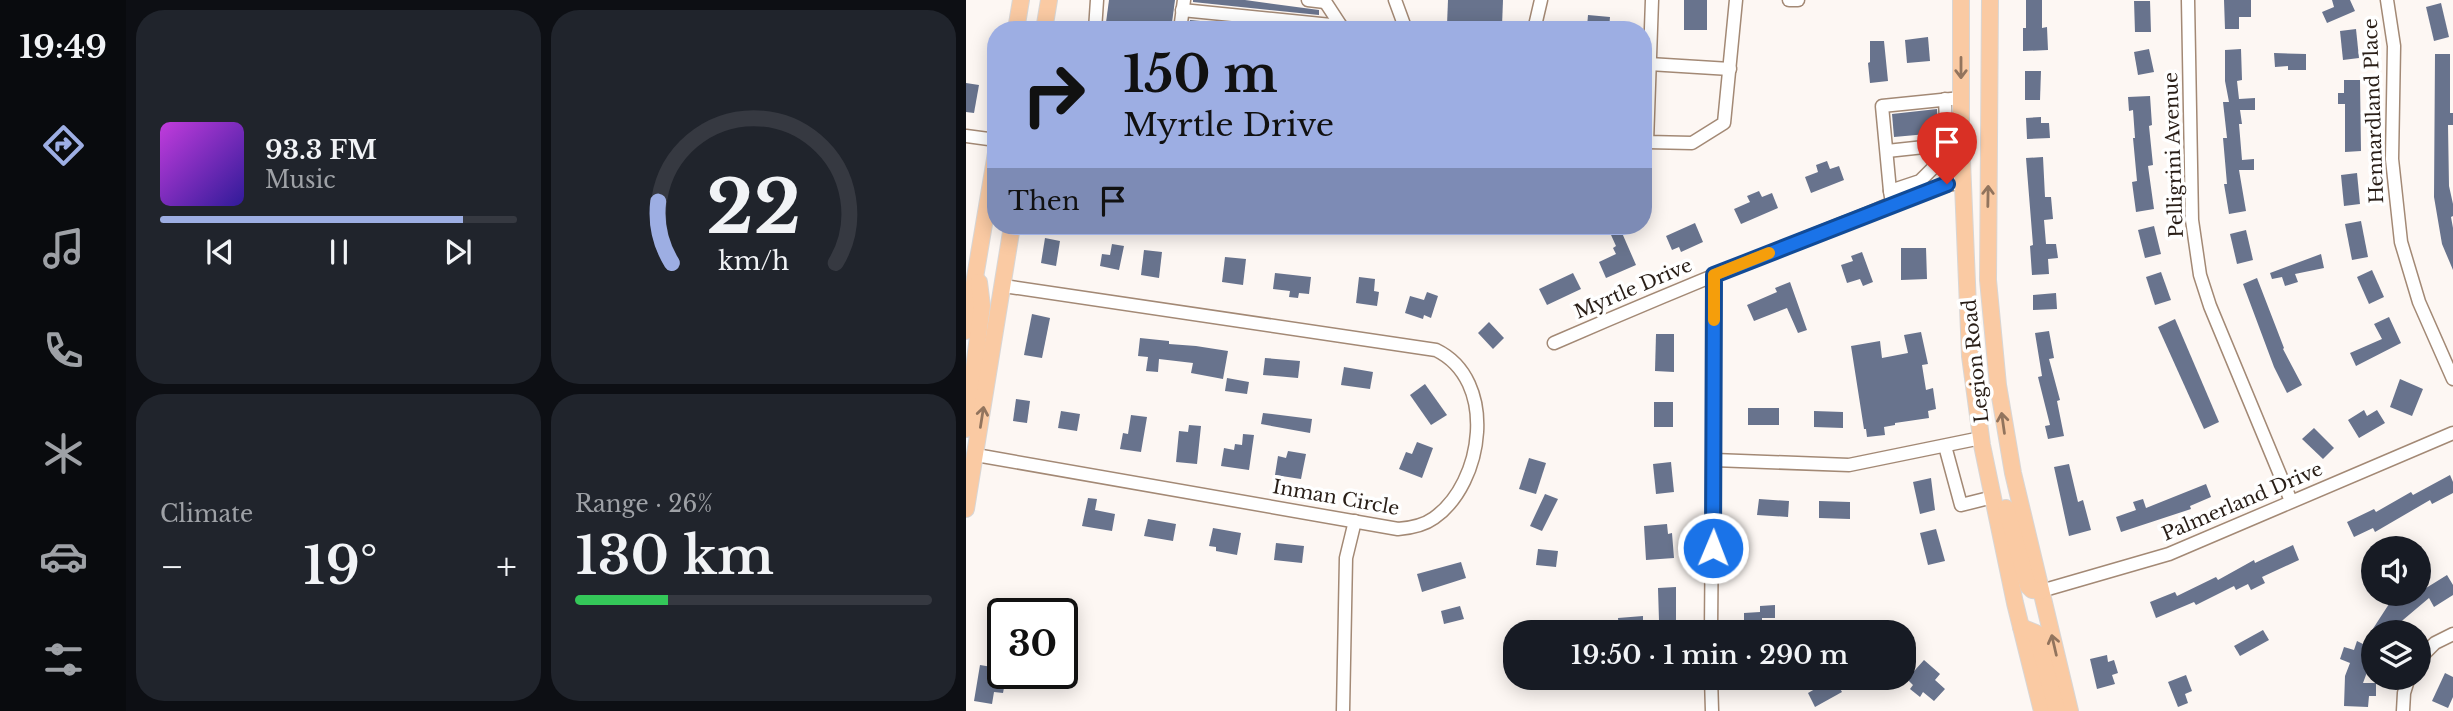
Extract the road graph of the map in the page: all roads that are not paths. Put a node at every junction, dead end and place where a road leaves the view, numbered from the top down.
1 (1021, 0) edge
2 (1049, 0) edge
3 (1097, 0) edge
4 (1308, 0) edge
5 (1395, 0) edge
6 (1541, 0) edge
7 (1652, 0) edge
8 (1736, 0) edge
9 (1789, 0) edge
10 (1798, 0) edge
11 (1961, 0) edge
12 (1990, 0) edge
13 (2188, 0) edge
14 (2387, 0) edge
15 (1324, 1) edge
16 (1183, 5) edge
17 (1018, 21) edge
18 (1046, 21) edge
19 (1095, 21) edge
20 (1294, 21) edge
21 (1337, 21) edge
22 (1403, 21) edge
23 (1536, 21) edge
24 (1651, 21) edge
25 (1652, 64) edge
26 (1730, 69) junction
27 (1953, 98) junction
28 (966, 136) edge
29 (987, 139) edge
30 (1652, 142) edge
31 (1954, 144) junction
32 (1886, 151) junction
33 (1963, 183) junction
34 (1922, 187) junction
35 (1890, 191) junction
36 (1892, 204) junction
37 (987, 205) edge
38 (1011, 235) edge
39 (976, 269) junction
40 (1714, 275) junction
41 (1003, 286) junction
42 (966, 331) edge
43 (1554, 343) dead end
44 (2453, 379) edge
45 (966, 429) edge
46 (2453, 433) edge
47 (1982, 438) junction
48 (1945, 446) junction
49 (971, 453) edge
50 (1713, 460) junction
51 (1990, 479) junction
52 (1993, 497) junction
53 (2291, 502) junction
54 (966, 509) edge
55 (1355, 521) junction
56 (2041, 591) junction
57 (1711, 620) edge
58 (2021, 627) junction
59 (2453, 634) edge
60 (2431, 647) edge
61 (1711, 690) edge
62 (2405, 690) edge
63 (1343, 711) edge
64 (1712, 711) edge
65 (2042, 711) edge
66 (2057, 711) edge
67 (2070, 711) edge
68 (2403, 711) edge

1 - 17 main road
2 - 18 main road
3 - 19 street
4 - 15 street
5 - 22 street
6 - 23 street
7 - 24 street
8 - 26 street
9 - 10 street
11 -> 27 main road, Legion Road
56 -> 12 main road, Legion Road
13 - 53 street, Pelligrini Avenue
14 - 44 street, Hennardland Place
15 - 21 street
16 - 20 street
25 - 26 street
26 - 30 street
27 - 31 main road, Legion Road
27 - 32 street
28 - 29 street
31 - 32 street
31 - 33 main road, Legion Road
31 - 34 street
32 - 35 street
33 - 34 street, Myrtle Drive
33 - 47 main road, Legion Road
34 - 35 street
34 - 36 street, Myrtle Drive
35 - 36 street
36 - 40 street, Myrtle Drive
37 - 39 main road
38 - 41 main road
39 - 42 main road
39 - 45 main road
40 - 43 street, Myrtle Drive
40 - 50 street
49 -> 41 main road
41 - 55 street, Inman Circle
46 - 53 street, Palmerland Drive
47 - 48 street
47 - 51 main road, Legion Road
48 - 50 street
48 - 52 street
49 - 54 main road
49 - 55 street, Inman Circle
50 - 57 street
51 - 52 main road, Legion Road
51 - 56 main road
52 - 58 main road, Legion Road
53 - 56 street, Palmerland Drive
55 - 63 street
67 -> 56 main road, Legion Road
58 - 65 main road, Legion Road
58 - 66 main road
59 - 60 street
61 - 64 street
62 - 68 street

